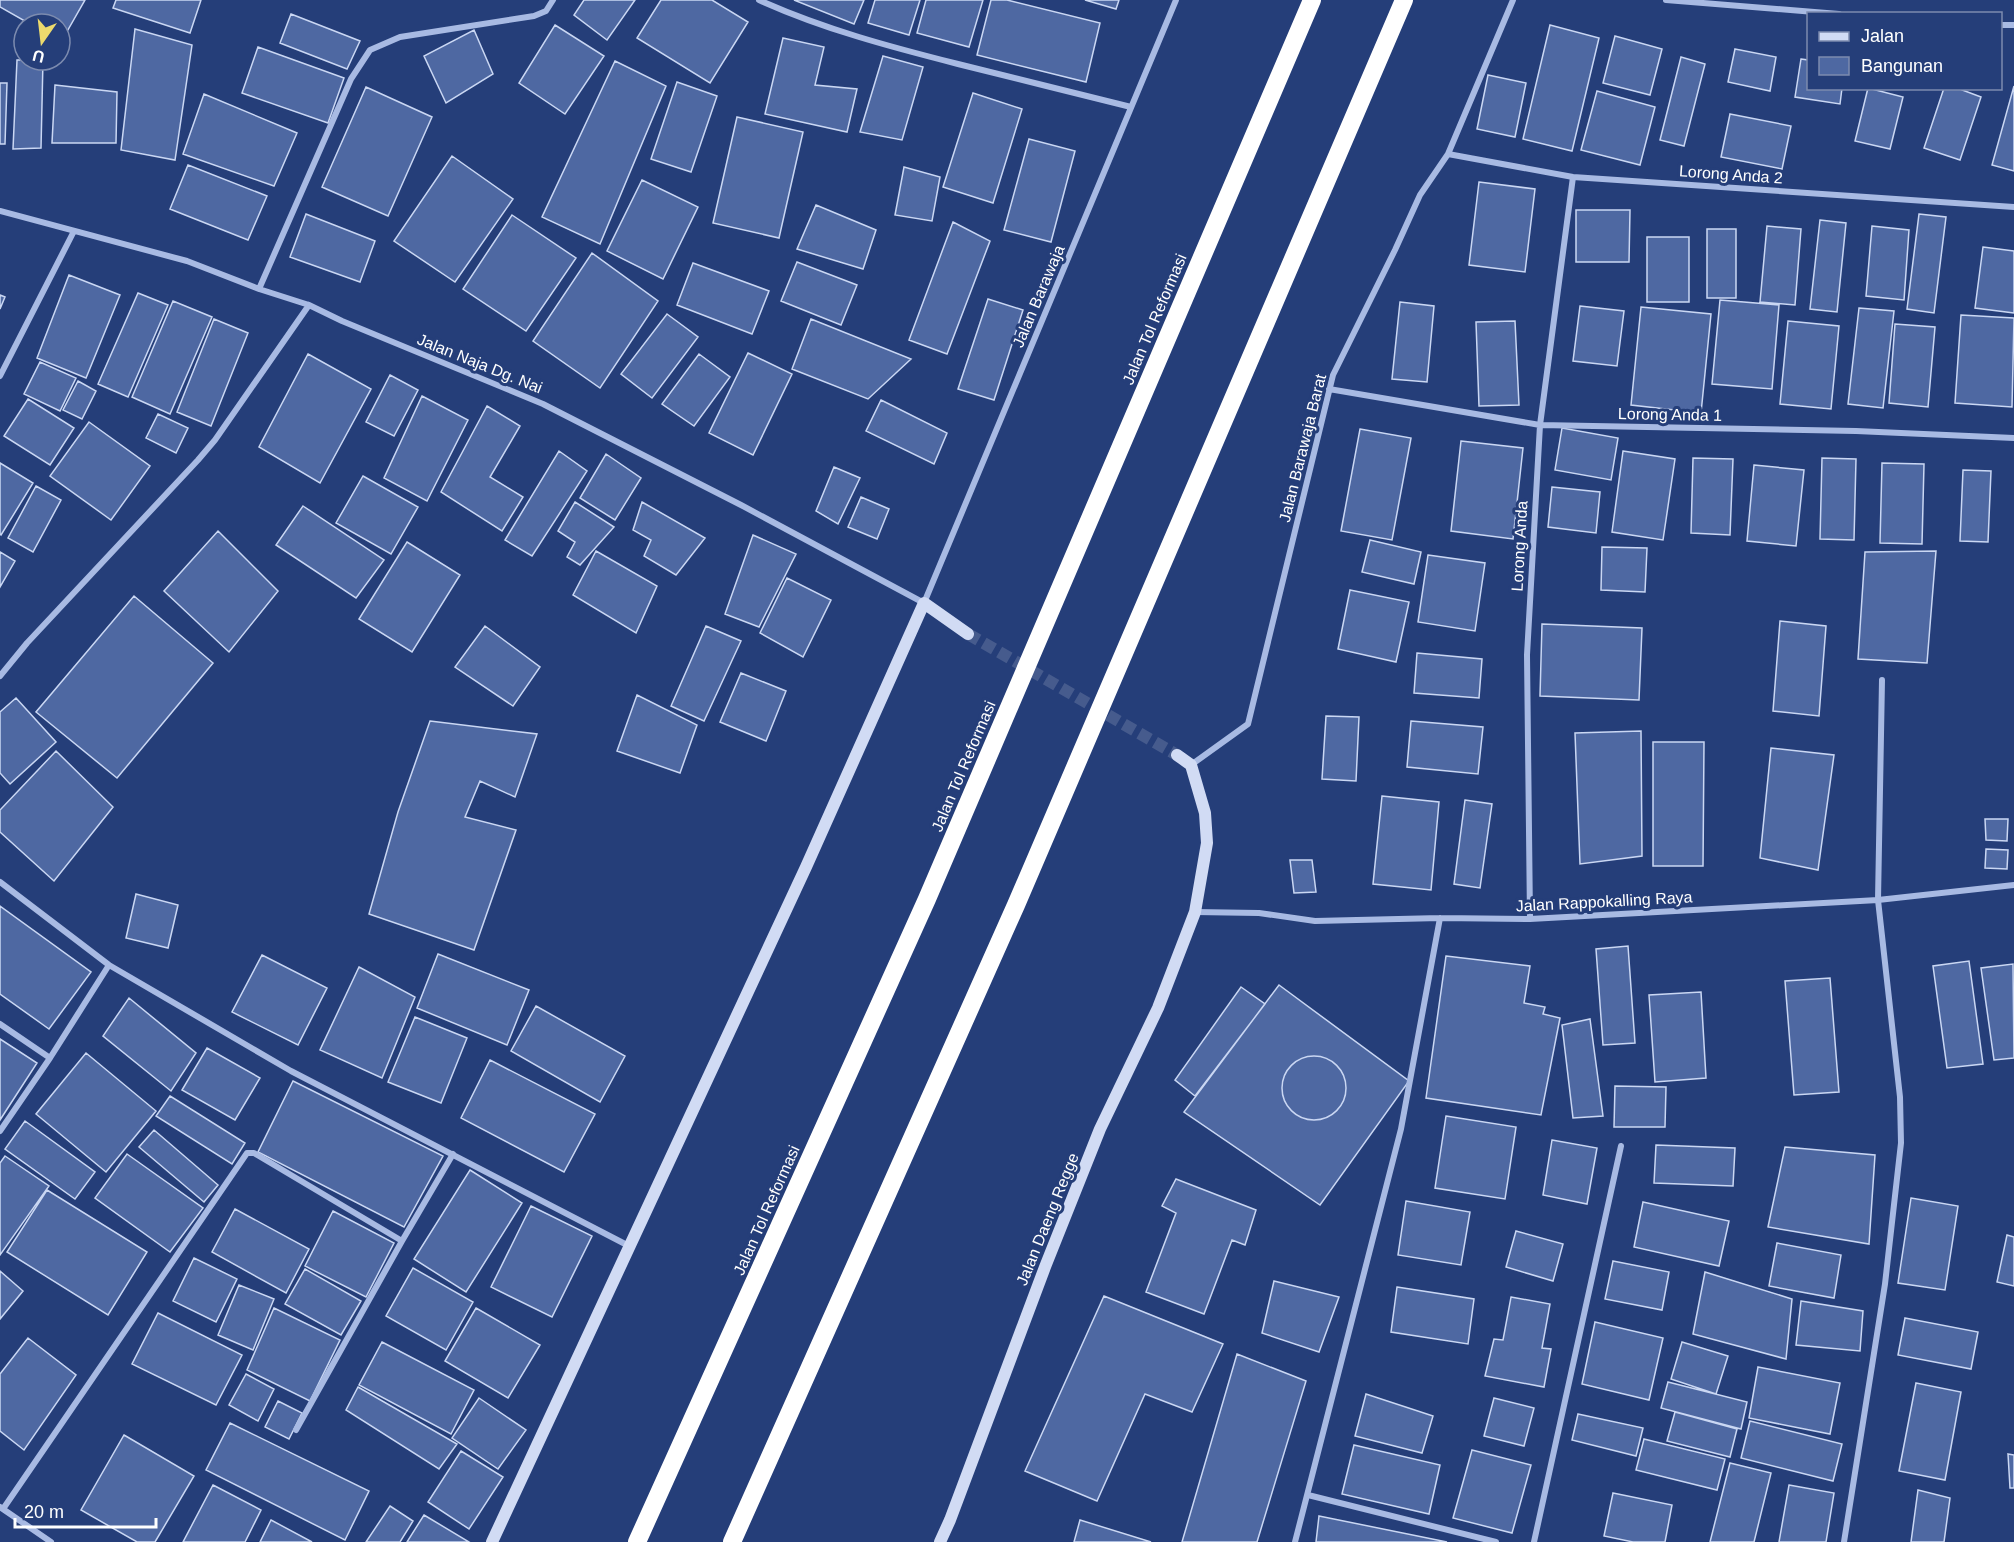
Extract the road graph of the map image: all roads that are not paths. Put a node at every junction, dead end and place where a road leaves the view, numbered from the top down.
1 (553, 0) edge
2 (759, 0) edge
3 (1176, 0) edge
4 (1312, 0) edge
5 (1404, 0) edge
6 (1513, 0) edge
7 (1666, 0) edge
8 (1814, 12) edge
9 (1131, 108) junction
10 (1448, 154) junction
11 (1573, 177) junction
12 (2014, 207) edge
13 (0, 211) edge
14 (74, 231) junction
15 (259, 289) junction
16 (309, 305) junction
17 (0, 376) edge
18 (1329, 389) junction
19 (1540, 425) junction
20 (2014, 438) edge
21 (924, 603) junction
22 (968, 634) tunnel mouth
23 (0, 676) edge
24 (1882, 680) dead end
25 (1178, 755) tunnel mouth
26 (1191, 765) junction
27 (0, 882) edge
28 (2014, 885) edge
29 (1878, 900) junction
30 (1195, 912) junction
31 (1440, 918) junction
32 (1530, 919) junction
33 (109, 964) junction
34 (0, 1024) edge
35 (50, 1058) junction
36 (0, 1131) edge
37 (1621, 1146) dead end
38 (453, 1154) junction
39 (402, 1241) junction
40 (629, 1246) junction
41 (296, 1430) dead end
42 (1308, 1495) junction
43 (2, 1508) edge
44 (51, 1542) edge
45 (492, 1542) edge
46 (637, 1542) edge
47 (732, 1542) edge
48 (940, 1542) edge
49 (1295, 1542) edge
50 (1496, 1542) edge
51 (1534, 1542) edge
52 (1844, 1542) edge

1 - 15 street
2 - 9 street
3 - 9 street, Jalan Barawaja
4 - 46 highway, Jalan Tol Reformasi
5 - 47 highway
6 - 10 street, Jalan Barawaja Barat
7 - 8 street
9 - 21 street, Jalan Barawaja
10 - 11 street, Lorong Anda 2
10 - 18 street, Jalan Barawaja Barat
11 - 12 street, Lorong Anda 2
11 - 19 street, Lorong Anda
13 - 14 street, Jalan Naja Dg. Nai
14 - 15 street, Jalan Naja Dg. Nai
14 - 17 street
15 - 16 street, Jalan Naja Dg. Nai
16 - 21 street, Jalan Naja Dg. Nai
16 - 23 street
18 - 19 street, Lorong Anda 1
18 - 26 street, Jalan Barawaja Barat
19 - 20 street, Lorong Anda 1
19 - 32 street, Lorong Anda
21 - 22 street
21 - 40 street
24 - 29 street
25 - 26 street
26 - 30 street, Jalan Daeng Regge
27 - 33 street
28 - 29 street, Jalan Rappokalling Raya
29 - 32 street, Jalan Rappokalling Raya
29 - 52 street
30 - 31 street, Jalan Rappokalling Raya
30 - 48 street, Jalan Daeng Regge
31 - 32 street, Jalan Rappokalling Raya
31 - 42 street
33 - 35 street
33 - 38 street
34 - 35 street
35 - 36 street
37 - 51 street
38 - 39 street
38 - 40 street
39 - 41 street
39 - 43 street
40 - 45 street
42 - 49 street
42 - 50 street
43 - 44 street

